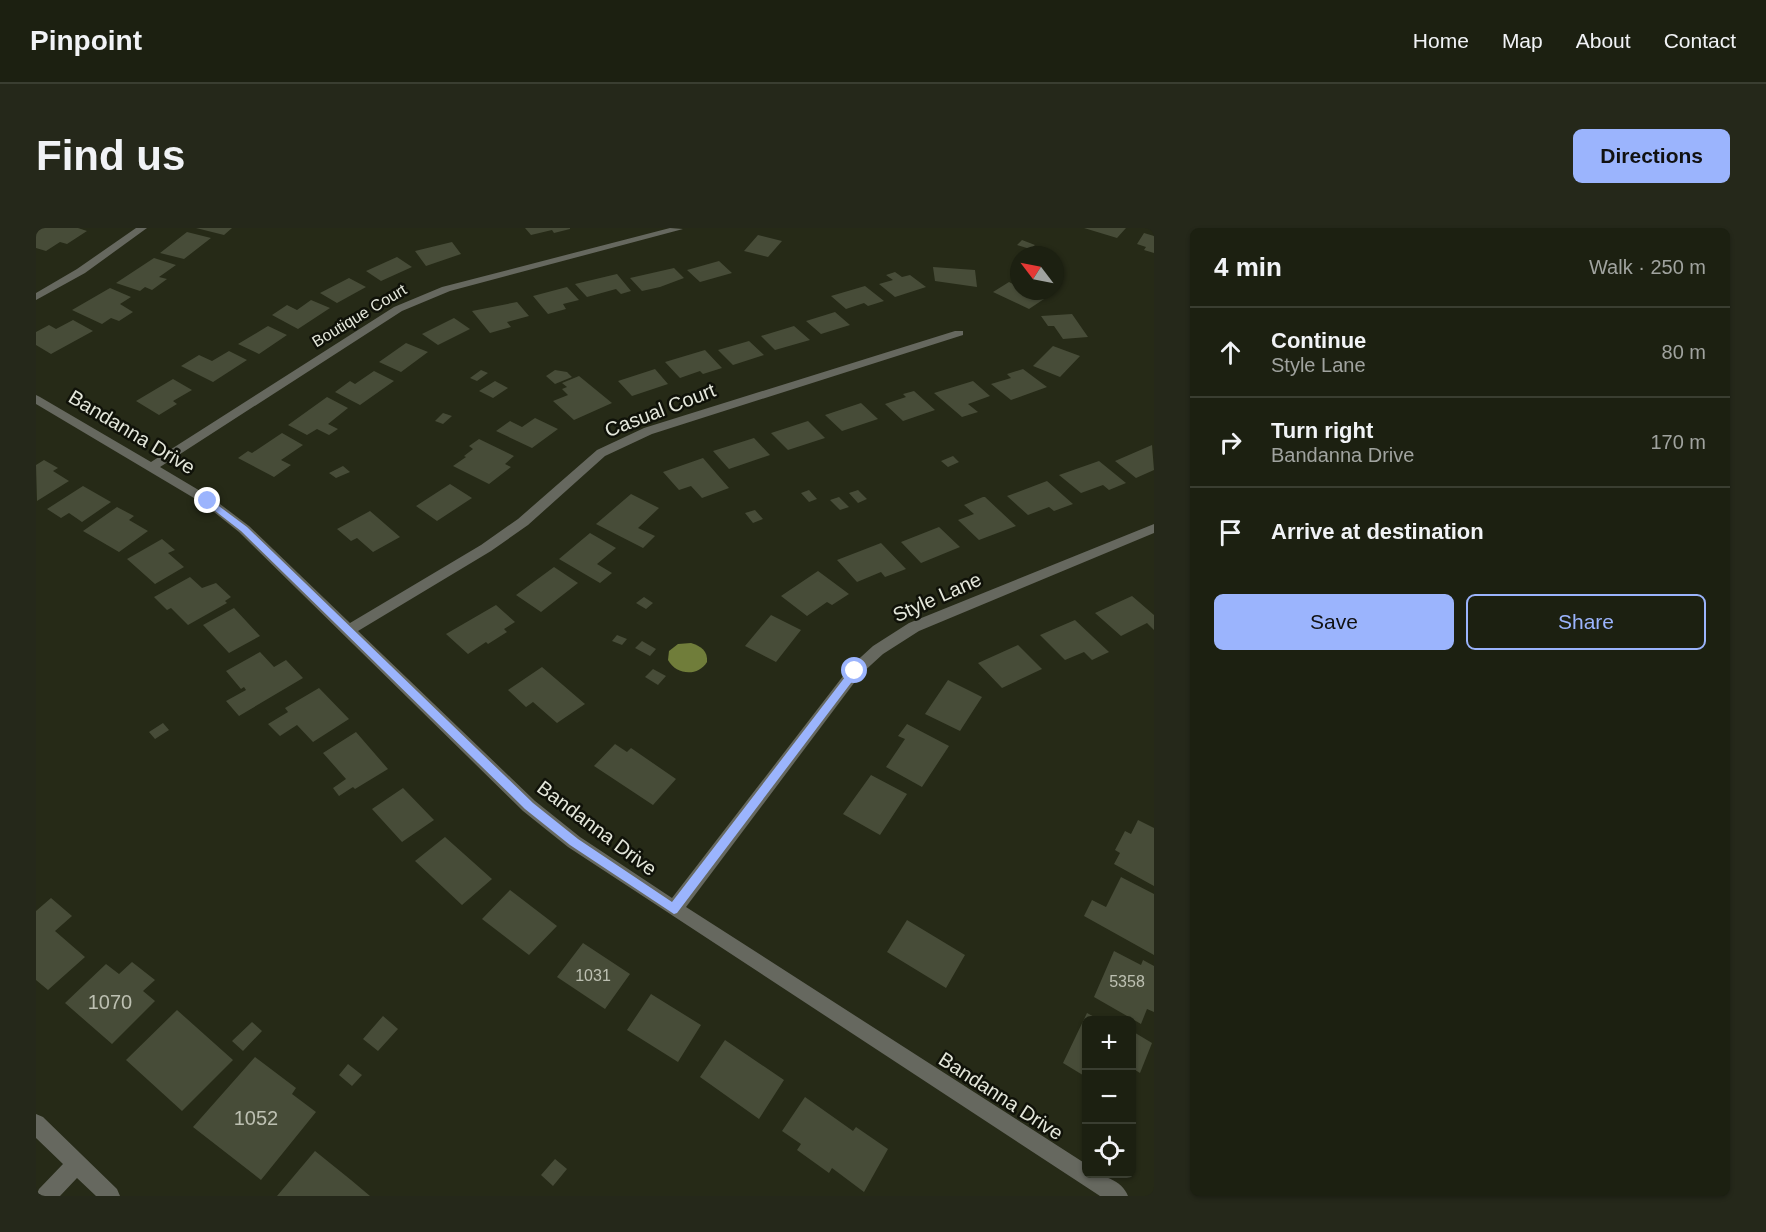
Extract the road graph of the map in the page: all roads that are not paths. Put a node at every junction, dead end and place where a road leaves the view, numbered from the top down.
1 (142, 228) edge
2 (678, 229) edge
3 (36, 297) edge
4 (959, 333) dead end
5 (36, 399) edge
6 (152, 467) junction
7 (1154, 528) edge
8 (349, 630) junction
9 (674, 909) junction
10 (36, 1124) edge
11 (77, 1164) junction
12 (46, 1196) edge
13 (110, 1196) edge
14 (1118, 1196) edge

1 - 3 street
2 - 6 street, Boutique Court
4 - 8 street, Casual Court
5 - 6 street, Bandanna Drive
6 - 8 street, Bandanna Drive
7 - 9 street, Style Lane
8 - 9 street, Bandanna Drive
9 - 14 street, Bandanna Drive
10 - 11 street
11 - 12 street
11 - 13 street

